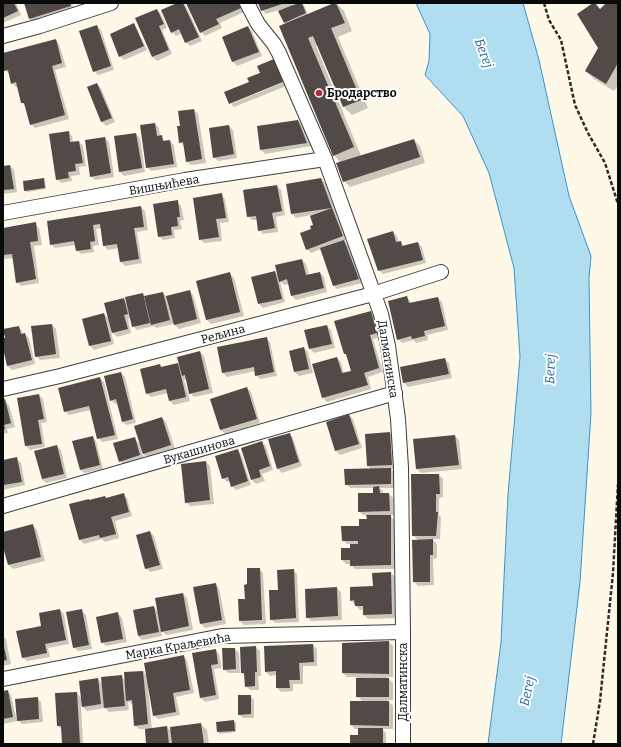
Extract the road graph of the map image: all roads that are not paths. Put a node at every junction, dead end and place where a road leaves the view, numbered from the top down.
1 (111, 3) edge
2 (247, 3) edge
3 (3, 36) edge
4 (325, 159) junction
5 (3, 213) edge
6 (441, 272) dead end
7 (373, 294) junction
8 (3, 390) edge
9 (394, 393) junction
10 (3, 506) edge
11 (403, 632) junction
12 (3, 679) edge
13 (403, 744) edge

1 - 3 street
2 - 4 street, Далматинска
4 - 5 street, Вишњићева
4 - 7 street, Далматинска
6 - 7 street, Рељина
7 - 8 street, Рељина
7 - 9 street, Далматинска
9 - 10 street, Вукашинова
9 - 11 street, Далматинска
11 - 12 street, Марка Краљевића
11 - 13 street, Далматинска

